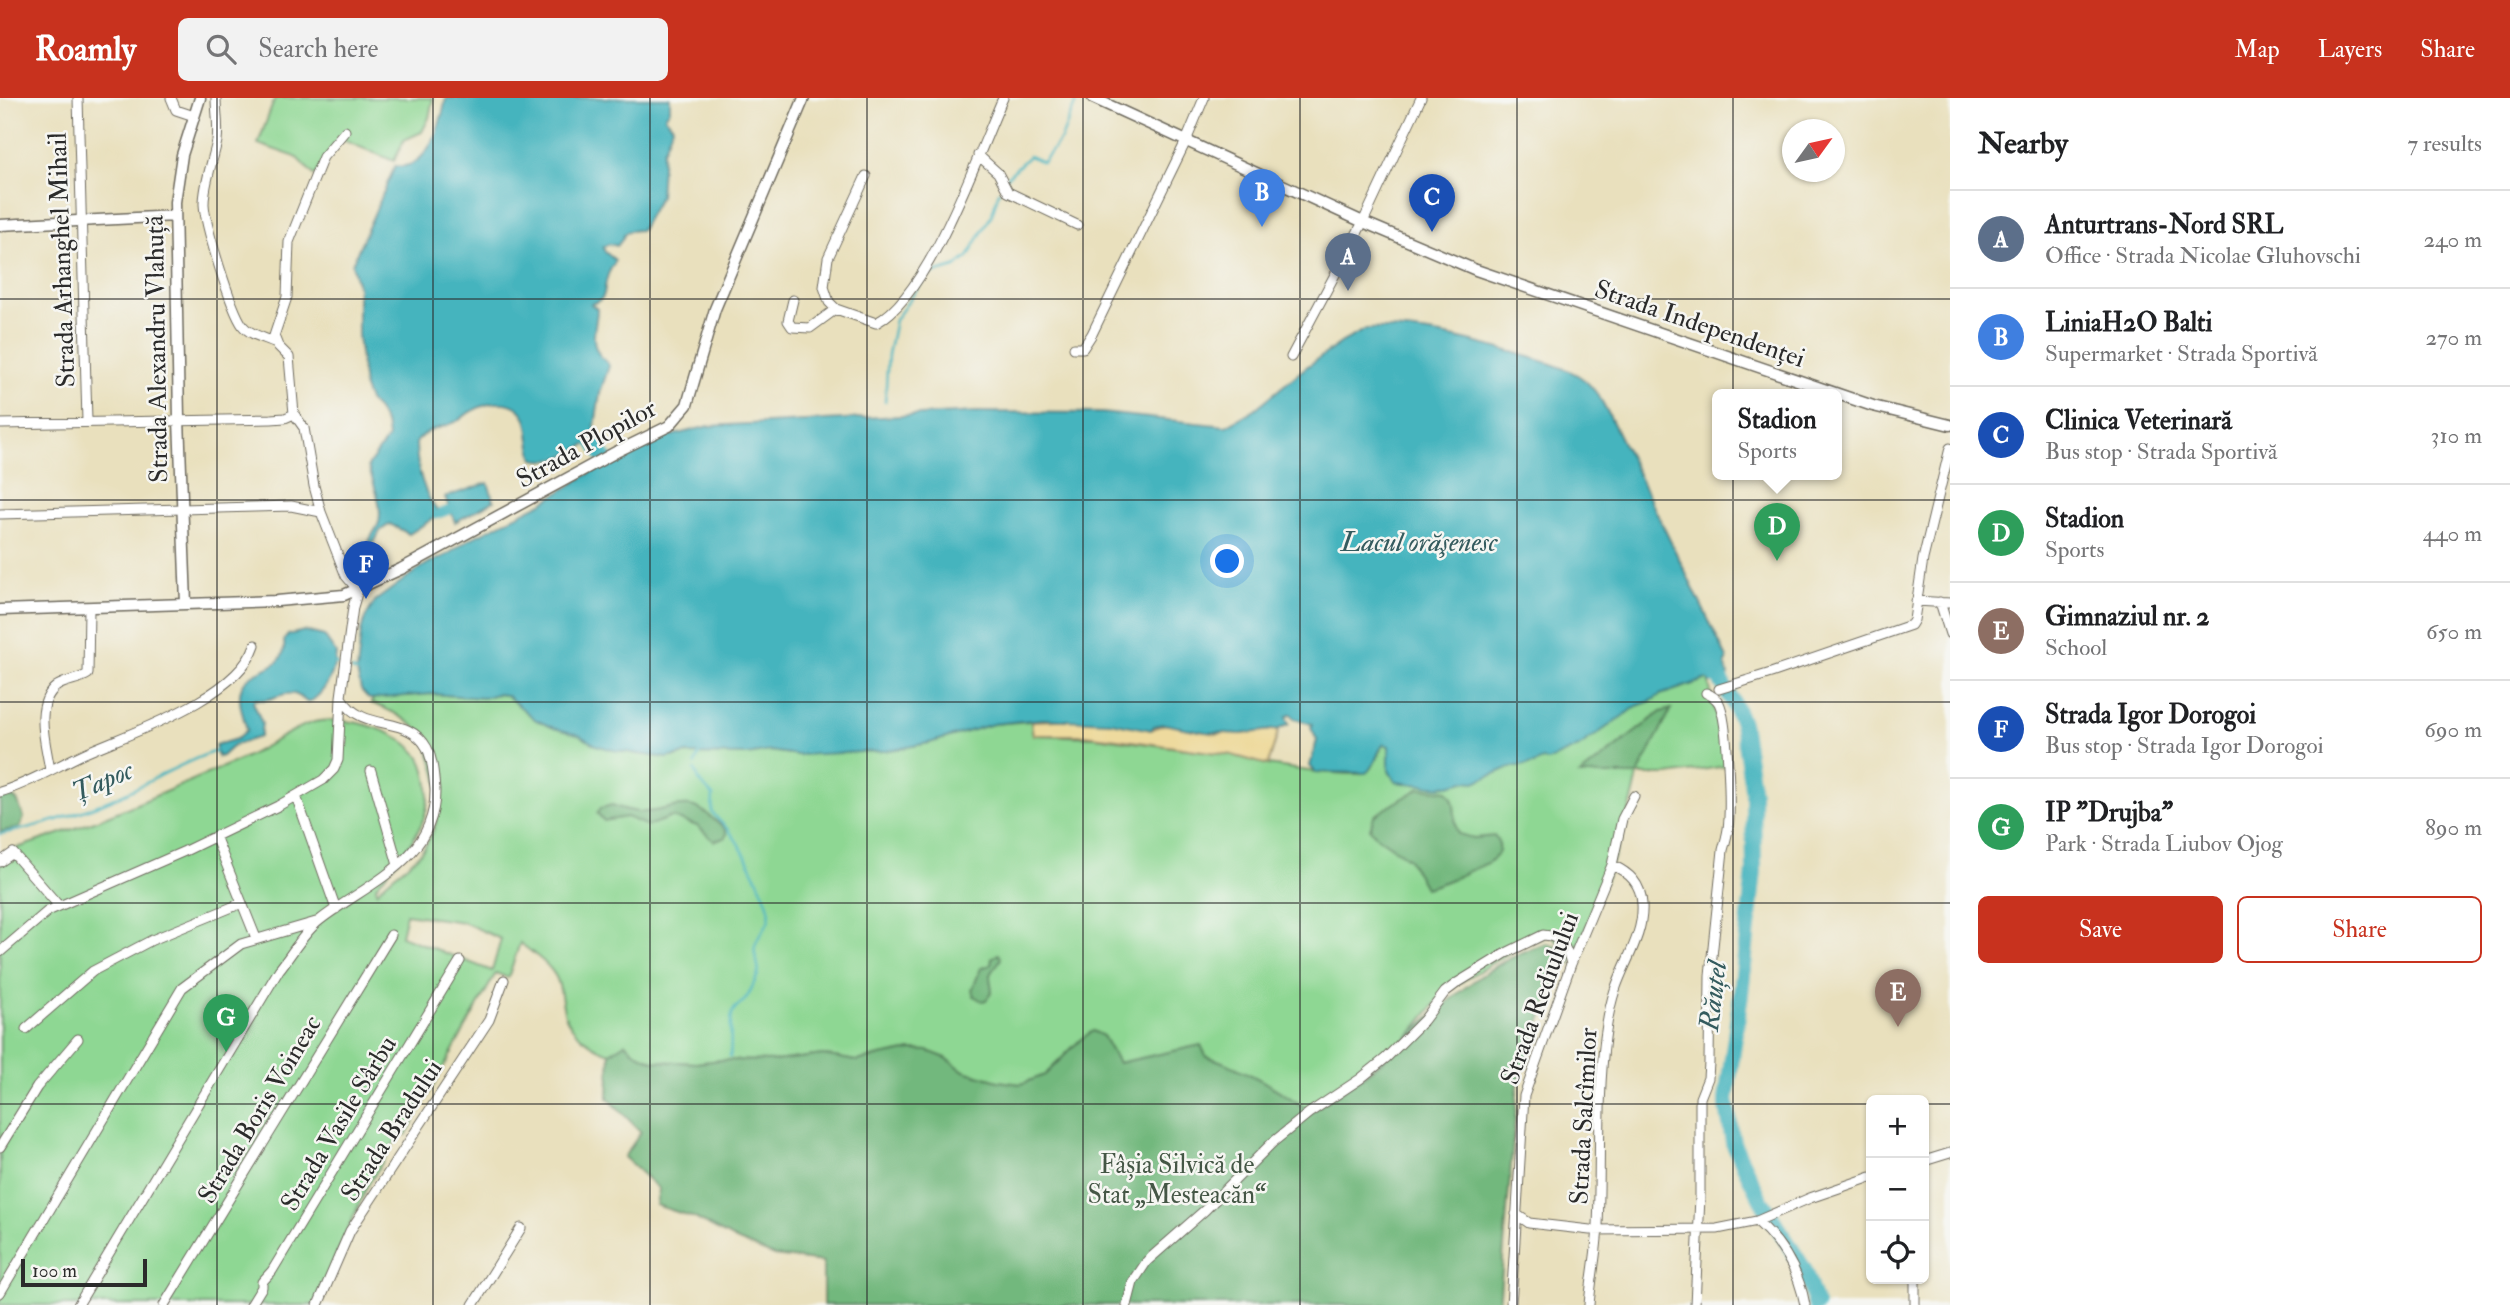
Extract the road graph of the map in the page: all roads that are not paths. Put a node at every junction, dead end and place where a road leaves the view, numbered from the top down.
1 (78, 98) edge
2 (170, 98) edge
3 (200, 98) edge
4 (216, 98) edge
5 (804, 98) edge
6 (1003, 98) edge
7 (1093, 98) edge
8 (1203, 98) edge
9 (1421, 98) edge
10 (194, 116) junction
11 (345, 131) dead end
12 (1186, 141) junction
13 (978, 155) junction
14 (866, 176) dead end
15 (175, 216) junction
16 (80, 222) junction
17 (1363, 222) junction
18 (0, 225) edge
19 (1077, 225) dead end
20 (793, 300) dead end
21 (836, 309) junction
22 (276, 343) junction
23 (1074, 348) dead end
24 (1291, 357) dead end
25 (1823, 389) edge
26 (1842, 395) edge
27 (294, 414) junction
28 (179, 419) junction
29 (87, 421) junction
30 (0, 424) edge
31 (1950, 425) edge
32 (1950, 448) edge
33 (182, 508) junction
34 (321, 512) junction
35 (0, 514) edge
36 (358, 590) junction
37 (1916, 601) junction
38 (186, 603) junction
39 (1940, 603) junction
40 (1950, 603) edge
41 (89, 608) junction
42 (0, 610) edge
43 (1950, 634) edge
44 (255, 645) dead end
45 (1719, 689) dead end
46 (1706, 693) dead end
47 (341, 697) junction
48 (50, 770) junction
49 (371, 771) dead end
50 (0, 792) edge
51 (296, 796) junction
52 (1634, 796) dead end
53 (215, 836) junction
54 (0, 862) edge
55 (398, 865) junction
56 (1612, 865) junction
57 (242, 903) junction
58 (59, 906) junction
59 (336, 909) junction
60 (318, 922) junction
61 (391, 935) dead end
62 (256, 938) junction
63 (0, 951) edge
64 (460, 961) dead end
65 (1571, 964) junction
66 (504, 980) dead end
67 (26, 1029) dead end
68 (78, 1039) dead end
69 (0, 1147) edge
70 (1950, 1153) edge
71 (1929, 1159) edge
72 (1866, 1179) edge
73 (1516, 1214) junction
74 (1759, 1221) junction
75 (522, 1228) dead end
76 (1598, 1229) junction
77 (1699, 1229) junction
78 (1914, 1284) edge
79 (0, 1293) edge
80 (78, 1305) edge
81 (164, 1305) edge
82 (251, 1305) edge
83 (318, 1305) edge
84 (473, 1305) edge
85 (1127, 1305) edge
86 (1511, 1305) edge
87 (1589, 1305) edge
88 (1695, 1305) edge
89 (1805, 1305) edge
90 (1915, 1305) edge

1 - 16 street, Strada Arhanghel Mihail
2 - 10 street
3 - 10 street, Strada Аlexandru Vlahuță
4 - 22 street
5 - 36 street, Strada Plopilor
6 - 13 street
7 - 12 street, Strada Independenței
8 - 12 street
9 - 17 street
10 - 15 street, Strada Аlexandru Vlahuță
11 - 22 street
12 - 17 street, Strada Independenței
12 - 23 street
13 - 19 street
13 - 21 street
14 - 21 street
15 - 16 street
15 - 28 street, Strada Аlexandru Vlahuță
16 - 18 street
16 - 29 street, Strada Arhanghel Mihail
17 - 24 street
17 - 25 street, Strada Independenței
20 - 21 street
22 - 27 street
26 - 31 street, Strada Independenței
27 - 28 street
27 - 34 street
28 - 29 street
28 - 33 street, Strada Аlexandru Vlahuță
29 - 30 street
32 - 37 street
33 - 34 street
33 - 35 street
33 - 38 street, Strada Аlexandru Vlahuță
34 - 36 street
36 - 38 street, Strada Plopilor
36 - 47 street
37 - 39 street
37 - 45 street
38 - 41 street, Strada Plopilor
39 - 40 street
39 - 43 street
41 - 42 street, Strada Plopilor
41 - 48 street
44 - 48 street
46 - 77 street
47 - 51 street
47 - 55 street
48 - 50 street
49 - 55 street
51 - 53 street
51 - 59 street
52 - 56 street, Strada Rediulului
53 - 57 street
53 - 58 street
54 - 58 street
55 - 59 street
56 - 65 street, Strada Rediulului
56 - 76 street, Strada Salcîmilor
57 - 62 street
57 - 67 street
58 - 63 street
59 - 60 street
60 - 62 street
60 - 80 street
61 - 81 street, Strada Boris Voineac
62 - 79 street
64 - 82 street, Strada Vasile Sârbu
65 - 73 street, Strada Rediulului
65 - 85 street
66 - 83 street, Strada Bradului
68 - 69 street
70 - 71 street
72 - 74 street
73 - 76 street
73 - 86 street, Strada Rediulului
74 - 77 street
74 - 89 street
75 - 84 street
76 - 77 street
76 - 87 street, Strada Salcîmilor
77 - 88 street
78 - 90 street

